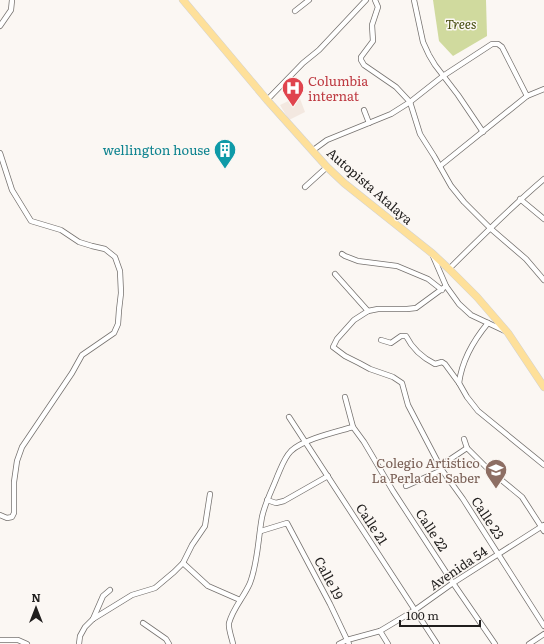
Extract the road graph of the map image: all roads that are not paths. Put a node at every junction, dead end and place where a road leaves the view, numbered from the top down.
1 (12, 0) edge
2 (183, 0) edge
3 (309, 0) edge
4 (366, 0) edge
5 (375, 0) edge
6 (414, 0) edge
7 (295, 11) dead end
8 (0, 26) edge
9 (443, 76) junction
10 (544, 89) edge
11 (527, 96) junction
12 (267, 100) junction
13 (410, 102) junction
14 (364, 110) dead end
15 (369, 123) junction
16 (483, 132) junction
17 (312, 152) junction
18 (0, 153) edge
19 (440, 166) junction
20 (327, 167) junction
21 (544, 179) edge
22 (305, 187) dead end
23 (520, 199) junction
24 (544, 219) edge
25 (490, 228) junction
26 (342, 254) dead end
27 (433, 254) junction
28 (449, 269) junction
29 (335, 274) dead end
30 (544, 280) edge
31 (444, 288) junction
32 (368, 311) junction
33 (488, 323) junction
34 (508, 333) junction
35 (381, 340) dead end
36 (459, 384) junction
37 (544, 387) edge
38 (345, 397) dead end
39 (289, 416) dead end
40 (353, 427) junction
41 (464, 439) dead end
42 (306, 442) junction
43 (468, 448) junction
44 (544, 465) edge
45 (441, 468) junction
46 (328, 476) junction
47 (406, 486) dead end
48 (210, 494) dead end
49 (267, 500) junction
50 (0, 515) edge
51 (543, 528) edge
52 (261, 531) junction
53 (498, 554) junction
54 (183, 563) junction
55 (453, 583) junction
56 (110, 590) dead end
57 (240, 600) junction
58 (415, 610) junction
59 (93, 620) junction
60 (143, 623) dead end
61 (544, 626) edge
62 (380, 631) junction
63 (544, 634) edge
64 (0, 640) edge
65 (348, 642) edge
66 (27, 644) edge
67 (78, 644) edge
68 (169, 644) edge
69 (233, 644) edge
70 (338, 644) edge
71 (388, 644) edge
72 (437, 644) edge
73 (495, 644) edge
74 (529, 644) edge

1 - 8 street
2 - 12 main road, Autopista Atalaya
3 - 7 street
4 - 12 street
5 - 13 street
6 - 9 street
9 - 11 street
9 - 13 street
9 - 16 street
10 - 11 street
11 - 16 street
12 - 17 main road, Autopista Atalaya
13 - 15 street
13 - 19 street
14 - 15 street
15 - 17 street
16 - 19 street
17 - 20 main road, Autopista Atalaya
18 - 50 street
19 - 25 street
20 - 22 street
20 - 27 main road, Autopista Atalaya
21 - 23 street
23 - 24 street
23 - 25 street
25 - 28 street
25 - 30 street
26 - 31 street
27 - 28 main road, Autopista Atalaya
27 - 31 street
28 - 34 main road, Autopista Atalaya
29 - 32 street
31 - 32 street
31 - 33 street
32 - 45 street, Calle 23
33 - 34 street
33 - 36 street
34 - 37 main road, Autopista Atalaya
35 - 36 street
36 - 44 street
38 - 40 street
39 - 42 street, Calle 21
40 - 42 street
40 - 55 street, Calle 22
41 - 43 street
42 - 46 street, Calle 21
42 - 49 street
43 - 45 street
43 - 51 street
45 - 47 street
45 - 53 street, Calle 23
46 - 49 street
46 - 58 street, Calle 21
48 - 54 street
49 - 52 street
51 - 53 street, Avenida 54
52 - 57 street
52 - 65 street, Calle 19
53 - 55 street, Avenida 54
53 - 61 street, Calle 23
54 - 57 street
54 - 59 street
55 - 58 street, Avenida 54
55 - 73 street, Calle 22
56 - 59 street
57 - 69 street
58 - 62 street, Avenida 54
58 - 72 street, Calle 21
59 - 67 street
60 - 68 street
62 - 65 street, Avenida 54
62 - 71 street
63 - 74 street
64 - 66 street
65 - 70 street, Avenida 54

